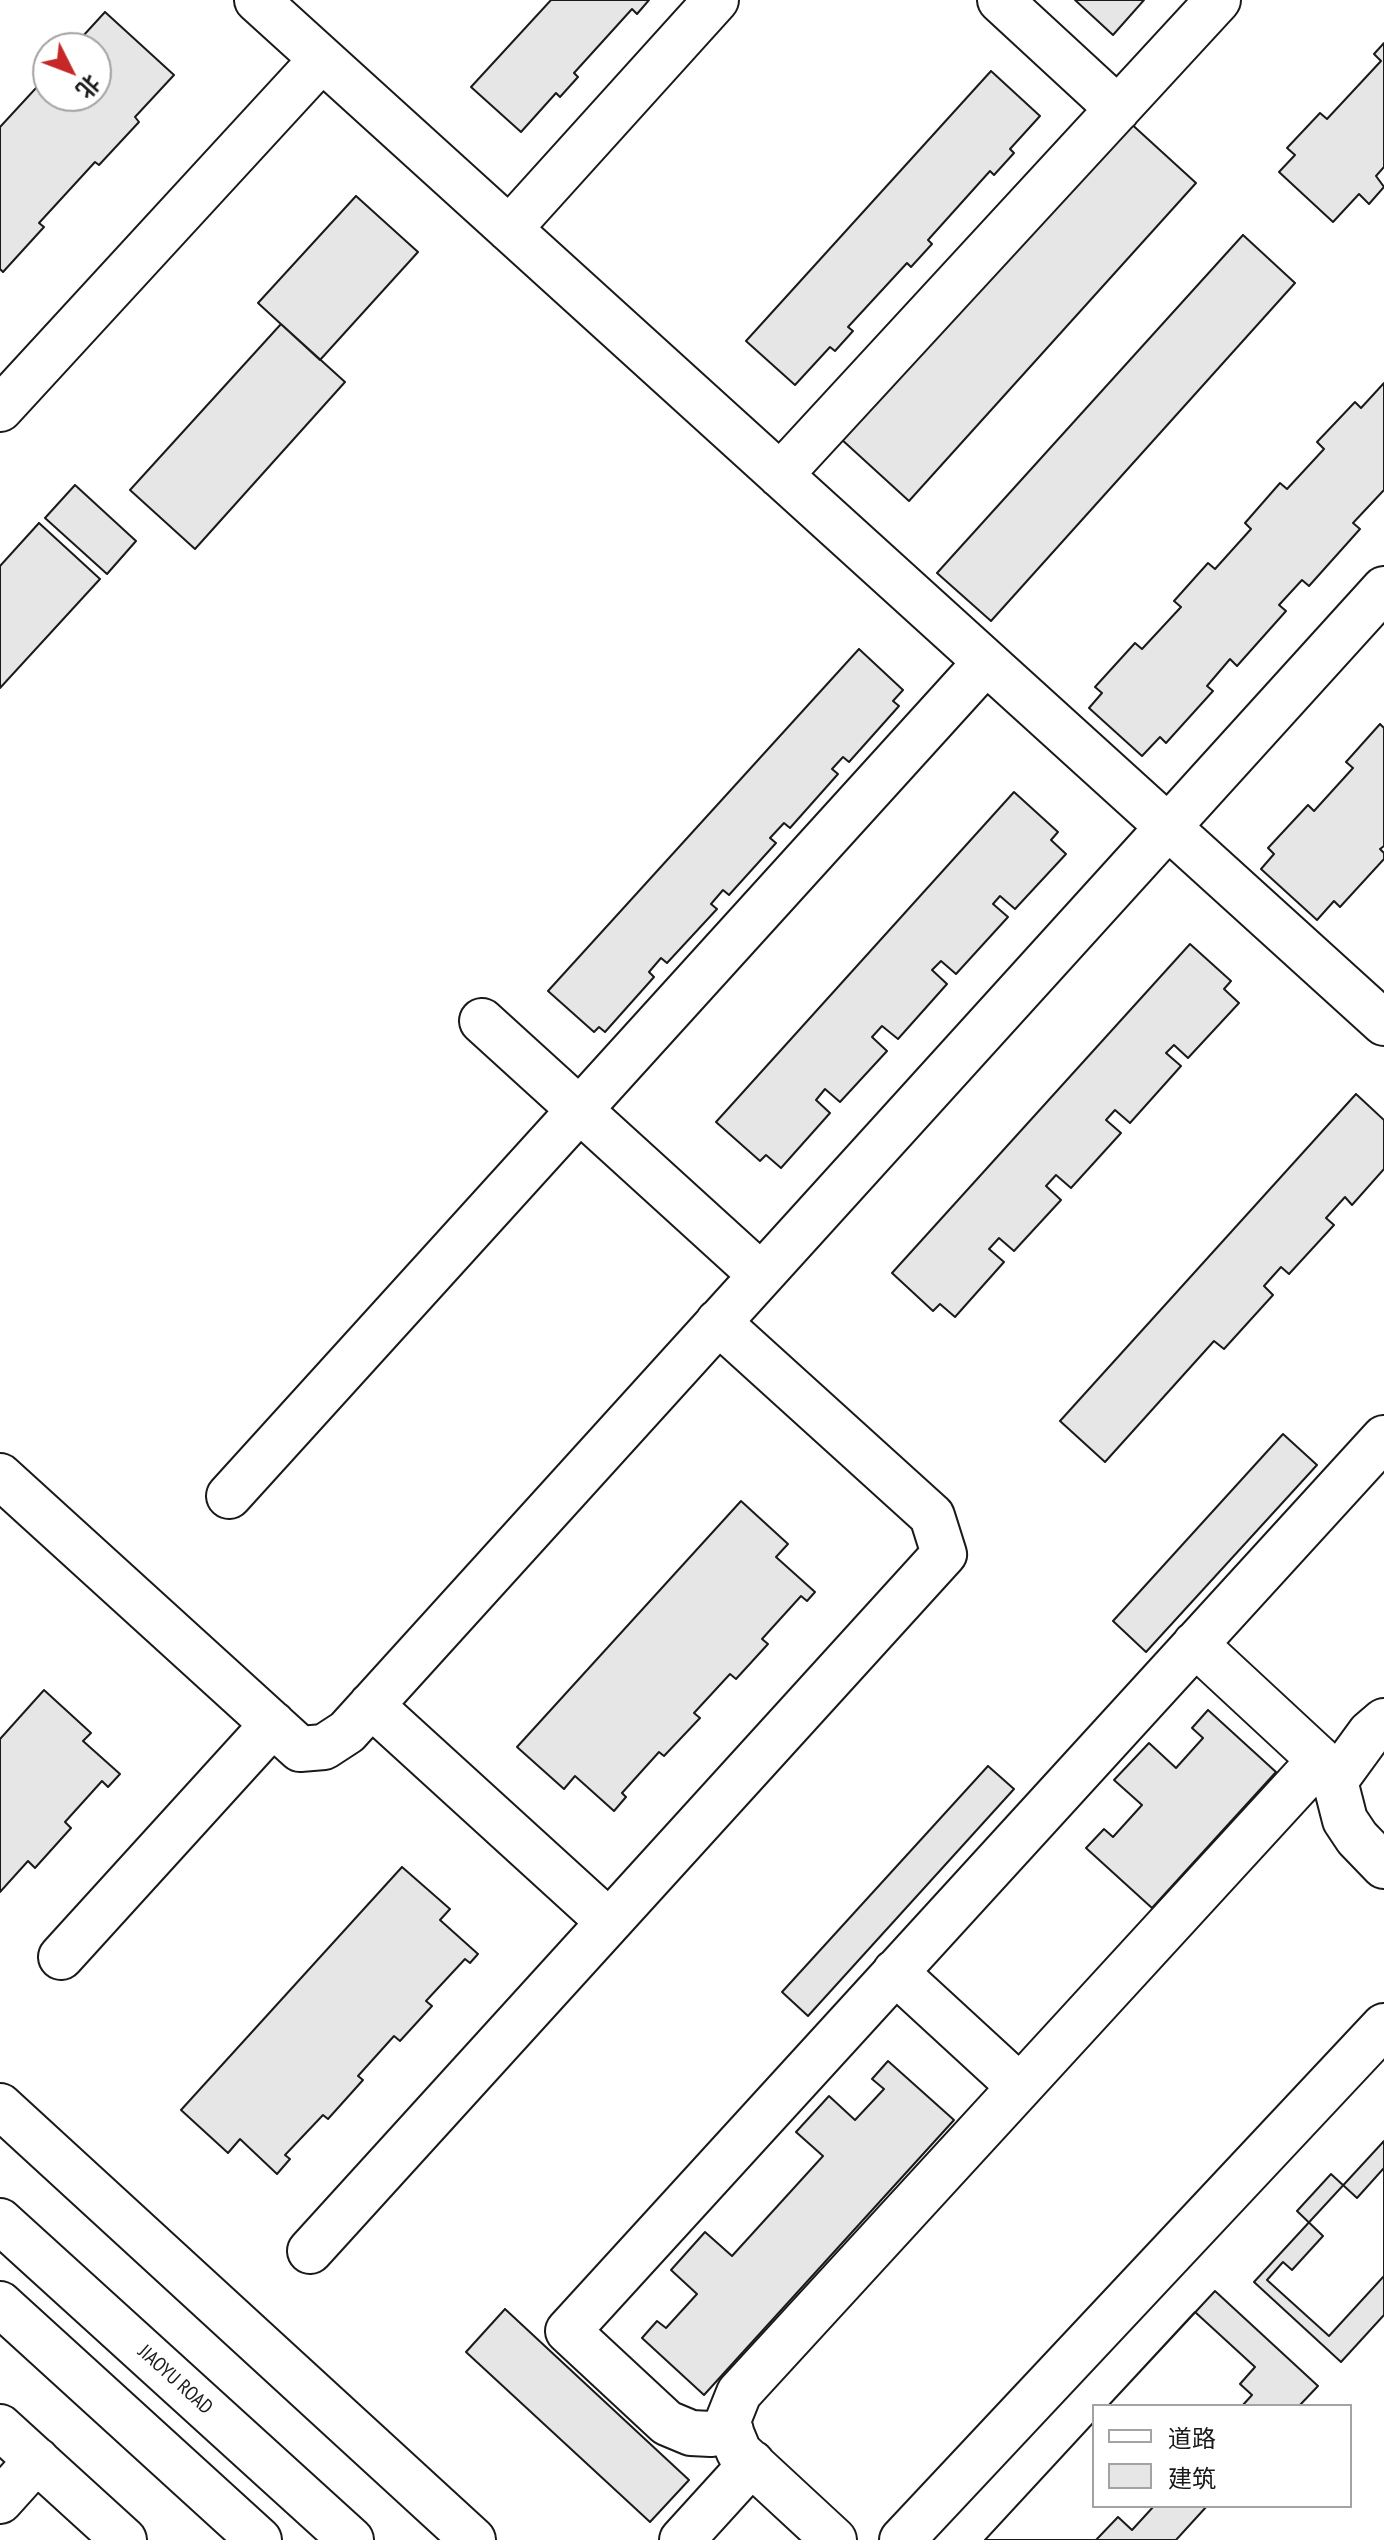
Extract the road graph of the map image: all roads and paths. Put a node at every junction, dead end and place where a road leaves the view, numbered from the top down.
1 (257, 0) edge
2 (716, 0) edge
3 (1000, 0) edge
4 (1218, 0) edge
5 (322, 59) junction
6 (1118, 109) junction
7 (509, 229) junction
8 (0, 409) edge
9 (780, 475) junction
10 (1384, 589) edge
11 (986, 662) junction
12 (1168, 827) junction
13 (482, 1021) dead end
14 (1384, 1023) edge
15 (579, 1110) junction
16 (761, 1275) junction
17 (718, 1322) junction
18 (1384, 1438) edge
19 (0, 1476) edge
20 (229, 1496) dead end
21 (1195, 1644) junction
22 (371, 1705) junction
23 (1384, 1721) edge
24 (273, 1724) junction
25 (1327, 1770) junction
26 (1384, 1866) edge
27 (609, 1922) junction
28 (61, 1957) dead end
29 (895, 1972) junction
30 (1384, 2026) edge
31 (1020, 2087) junction
32 (0, 2106) edge
33 (0, 2221) edge
34 (310, 2251) dead end
35 (0, 2304) edge
36 (0, 2427) edge
37 (741, 2447) junction
38 (37, 2460) junction
39 (0, 2501) edge
40 (819, 2535) edge
41 (124, 2540) edge
42 (259, 2540) edge
43 (351, 2540) edge
44 (473, 2540) edge
45 (682, 2540) edge
46 (902, 2540) edge

1 - 5 main road
2 - 7 main road
3 - 6 main road
4 - 6 main road
5 - 7 main road
5 - 8 main road
6 - 9 main road
7 - 9 main road
9 - 11 main road
10 - 12 main road
11 - 12 main road
11 - 15 main road
12 - 14 main road
12 - 16 main road
13 - 15 main road
15 - 16 main road
15 - 20 main road
16 - 17 main road
17 - 22 main road
17 - 27 main road
18 - 21 main road
19 - 24 main road
21 - 25 main road
21 - 29 main road
22 - 24 main road
22 - 27 main road
23 - 25 main road
24 - 28 main road
25 - 26 main road
25 - 31 main road
27 - 34 main road
29 - 31 main road
29 - 37 main road
30 - 46 main road
31 - 37 main road
32 - 44 main road
33 - 43 main road, JIAOYU ROAD
35 - 42 main road
36 - 38 main road
37 - 40 main road
37 - 45 main road
38 - 39 main road
38 - 41 main road

